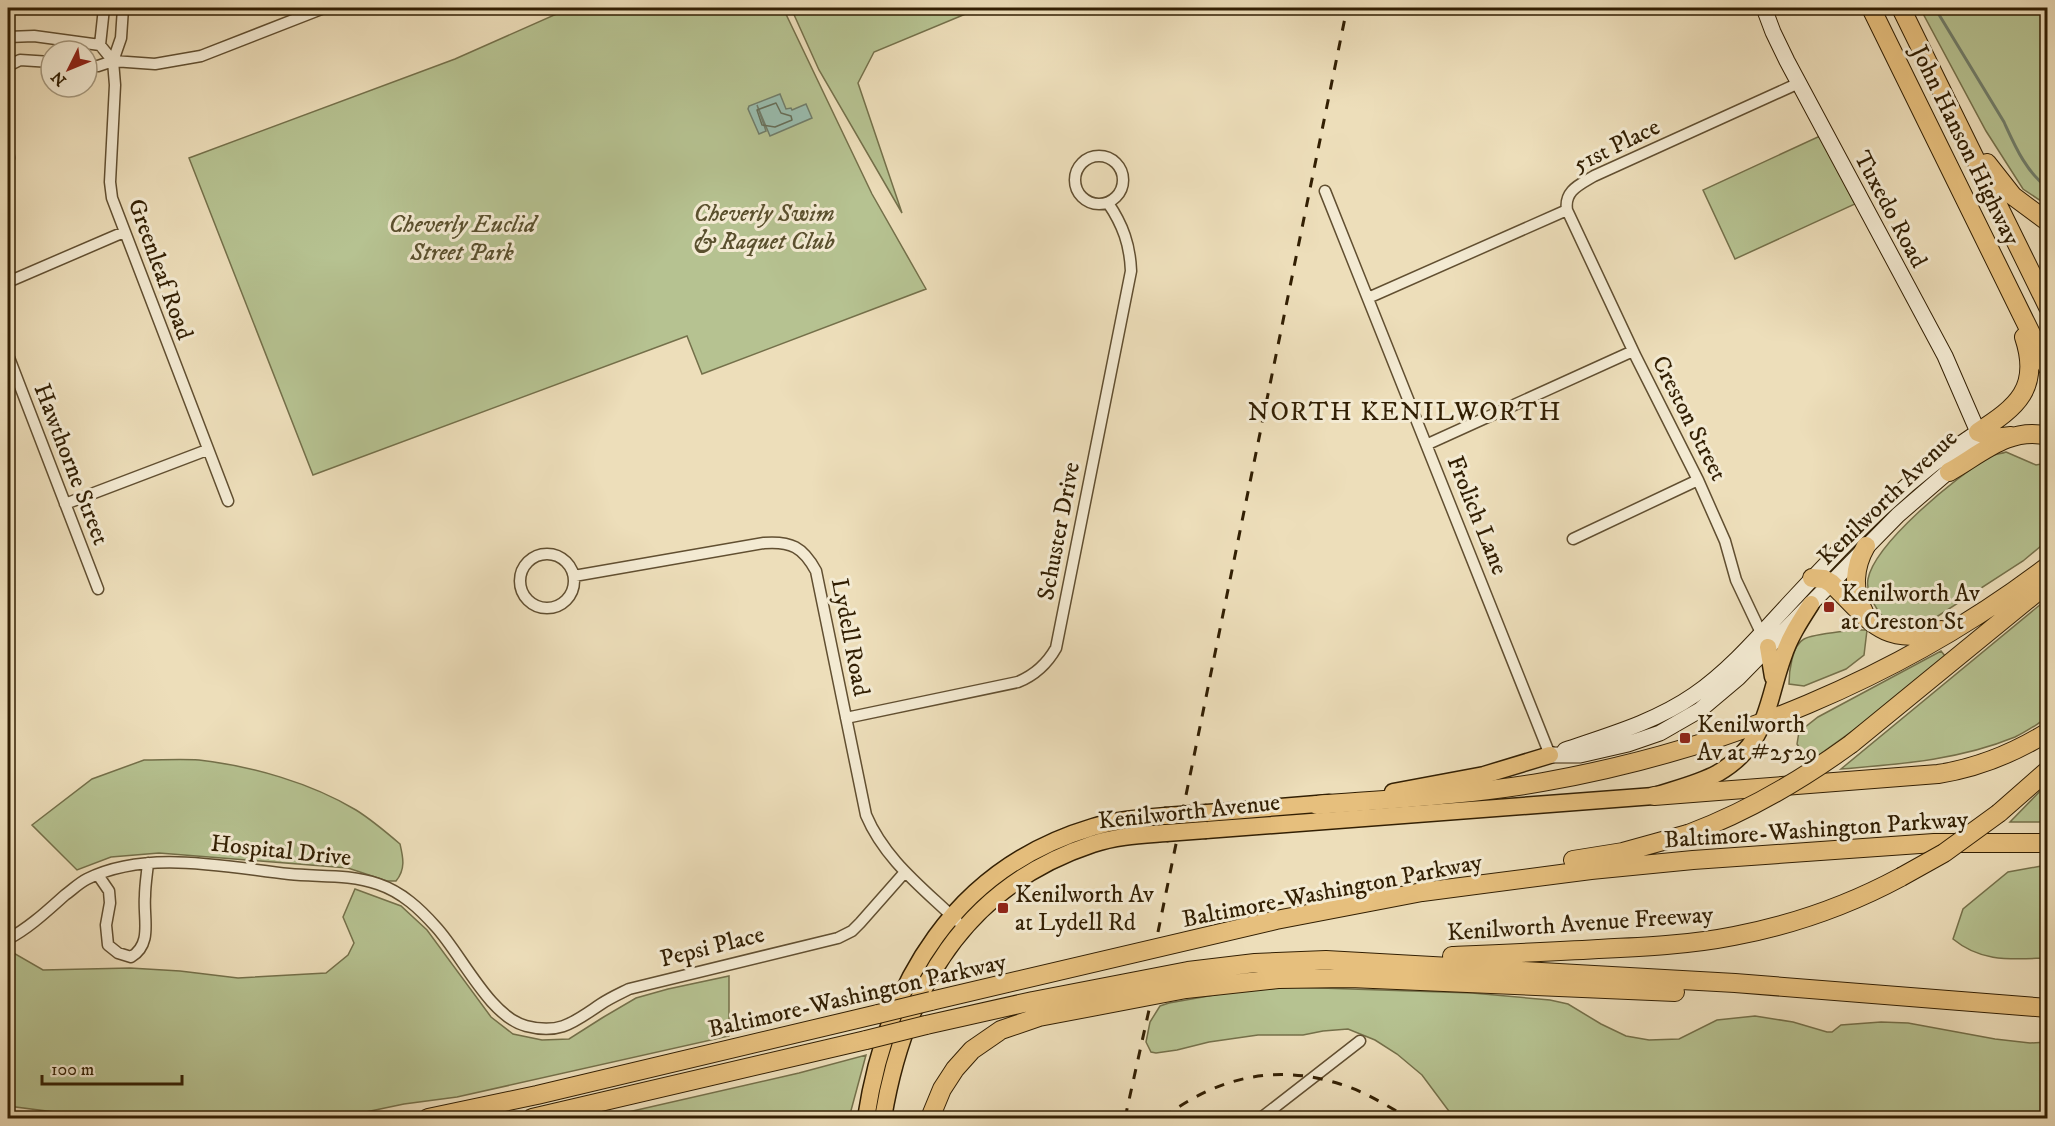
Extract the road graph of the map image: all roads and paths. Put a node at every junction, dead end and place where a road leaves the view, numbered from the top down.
1 (104, 8) edge
2 (123, 8) edge
3 (324, 8) edge
4 (1764, 8) edge
5 (1871, 8) edge
6 (1901, 8) edge
7 (8, 37) edge
8 (100, 45) junction
9 (39, 61) edge
10 (113, 61) junction
11 (8, 66) edge
12 (99, 66) edge
13 (1799, 83) junction
14 (1942, 90) junction
15 (8, 151) edge
16 (8, 161) edge
17 (1325, 191) dead end
18 (1108, 203) junction
19 (1567, 210) junction
20 (2048, 222) edge
21 (124, 232) junction
22 (2002, 273) junction
23 (8, 282) edge
24 (1368, 298) junction
25 (2048, 307) edge
26 (1633, 351) junction
27 (8, 355) edge
28 (2048, 368) edge
29 (1978, 432) junction
30 (2011, 436) junction
31 (2048, 436) edge
32 (1428, 444) junction
33 (207, 450) junction
34 (1949, 472) junction
35 (1698, 480) junction
36 (228, 501) dead end
37 (65, 504) junction
38 (1573, 539) dead end
39 (1866, 546) junction
40 (2048, 566) edge
41 (574, 576) junction
42 (1812, 578) junction
43 (1831, 583) junction
44 (2048, 583) edge
45 (98, 589) dead end
46 (1811, 604) junction
47 (1968, 621) junction
48 (1872, 622) junction
49 (1765, 640) junction
50 (1774, 687) junction
51 (846, 718) junction
52 (1764, 722) junction
53 (2048, 732) edge
54 (1550, 755) junction
55 (2048, 770) edge
56 (1654, 796) junction
57 (1317, 805) junction
58 (1206, 821) junction
59 (2048, 843) edge
60 (148, 863) junction
61 (905, 872) junction
62 (98, 875) junction
63 (1422, 892) junction
64 (951, 915) junction
65 (964, 928) junction
66 (8, 939) edge
67 (1357, 961) junction
68 (1888, 995) junction
69 (2048, 1008) edge
70 (512, 1020) joint
71 (1360, 1041) dead end
72 (428, 1119) edge
73 (532, 1119) edge
74 (866, 1119) edge
75 (883, 1119) edge
76 (930, 1119) edge
77 (1261, 1119) edge

1 - 8 street
2 - 10 street, Greenleaf Road
3 - 10 street
4 - 13 main road, Tuxedo Road
5 - 22 highway, John Hanson Highway
6 - 14 highway, John Hanson Highway
7 - 8 street
8 - 10 street
9 - 11 street
10 - 12 street
10 - 21 street, Greenleaf Road
13 - 19 street, 51st Place
13 - 29 main road, Tuxedo Road
14 - 20 highway
14 - 25 highway, John Hanson Highway
15 - 16 street
17 - 24 street, Frolich Lane
18 - 18 street
18 - 51 street, Schuster Drive
19 - 24 street, 51st Place
19 - 26 street, Creston Street
21 - 23 street
21 - 33 street, Greenleaf Road
22 - 28 highway, John Hanson Highway
22 - 29 highway
24 - 32 street, Frolich Lane
26 - 32 street
26 - 35 street, Creston Street
27 - 37 street, Hawthorne Street
29 - 30 highway
29 - 34 main road, Kenilworth Avenue
29 - 42 main road, Kenilworth Avenue
30 - 31 highway
30 - 34 highway
32 - 54 street, Frolich Lane
33 - 36 street, Greenleaf Road
33 - 37 street
34 - 39 main road, Kenilworth Avenue
35 - 38 street
35 - 49 street, Creston Street
37 - 45 street, Hawthorne Street
39 - 43 main road, Kenilworth Avenue
39 - 48 highway
40 - 47 highway
41 - 41 street
41 - 51 street, Lydell Road
42 - 43 highway
42 - 49 main road, Kenilworth Avenue
43 - 46 main road, Kenilworth Avenue
43 - 48 highway
44 - 63 highway, Kenilworth Avenue Freeway, bridge
46 - 49 main road, Kenilworth Avenue
46 - 50 main road, Kenilworth Avenue
47 - 48 highway
47 - 52 highway
49 - 50 main road
49 - 54 main road, Kenilworth Avenue
50 - 52 main road, Kenilworth Avenue
51 - 61 street, Lydell Road
52 - 56 main road, Kenilworth Avenue
52 - 57 highway
53 - 56 highway
54 - 57 main road, Kenilworth Avenue
55 - 67 highway, Kenilworth Avenue Freeway, bridge
56 - 58 main road, Kenilworth Avenue
57 - 58 main road, Kenilworth Avenue
58 - 64 main road, Kenilworth Avenue, bridge
58 - 65 main road, Kenilworth Avenue, bridge
59 - 63 highway, Baltimore-Washington Parkway
60 - 62 street, Hospital Drive
60 - 62 street
60 - 70 street, Hospital Drive
61 - 64 street, Lydell Road
61 - 70 street, Pepsi Place
62 - 66 street, Hospital Drive
63 - 72 highway, Baltimore-Washington Parkway, bridge
64 - 65 street, Lydell Road
64 - 74 main road, Kenilworth Avenue
65 - 75 main road, Kenilworth Avenue
67 - 68 highway, Baltimore-Washington Parkway
67 - 73 highway, Baltimore-Washington Parkway, bridge
68 - 69 highway, Baltimore-Washington Parkway
68 - 76 highway
71 - 77 street

